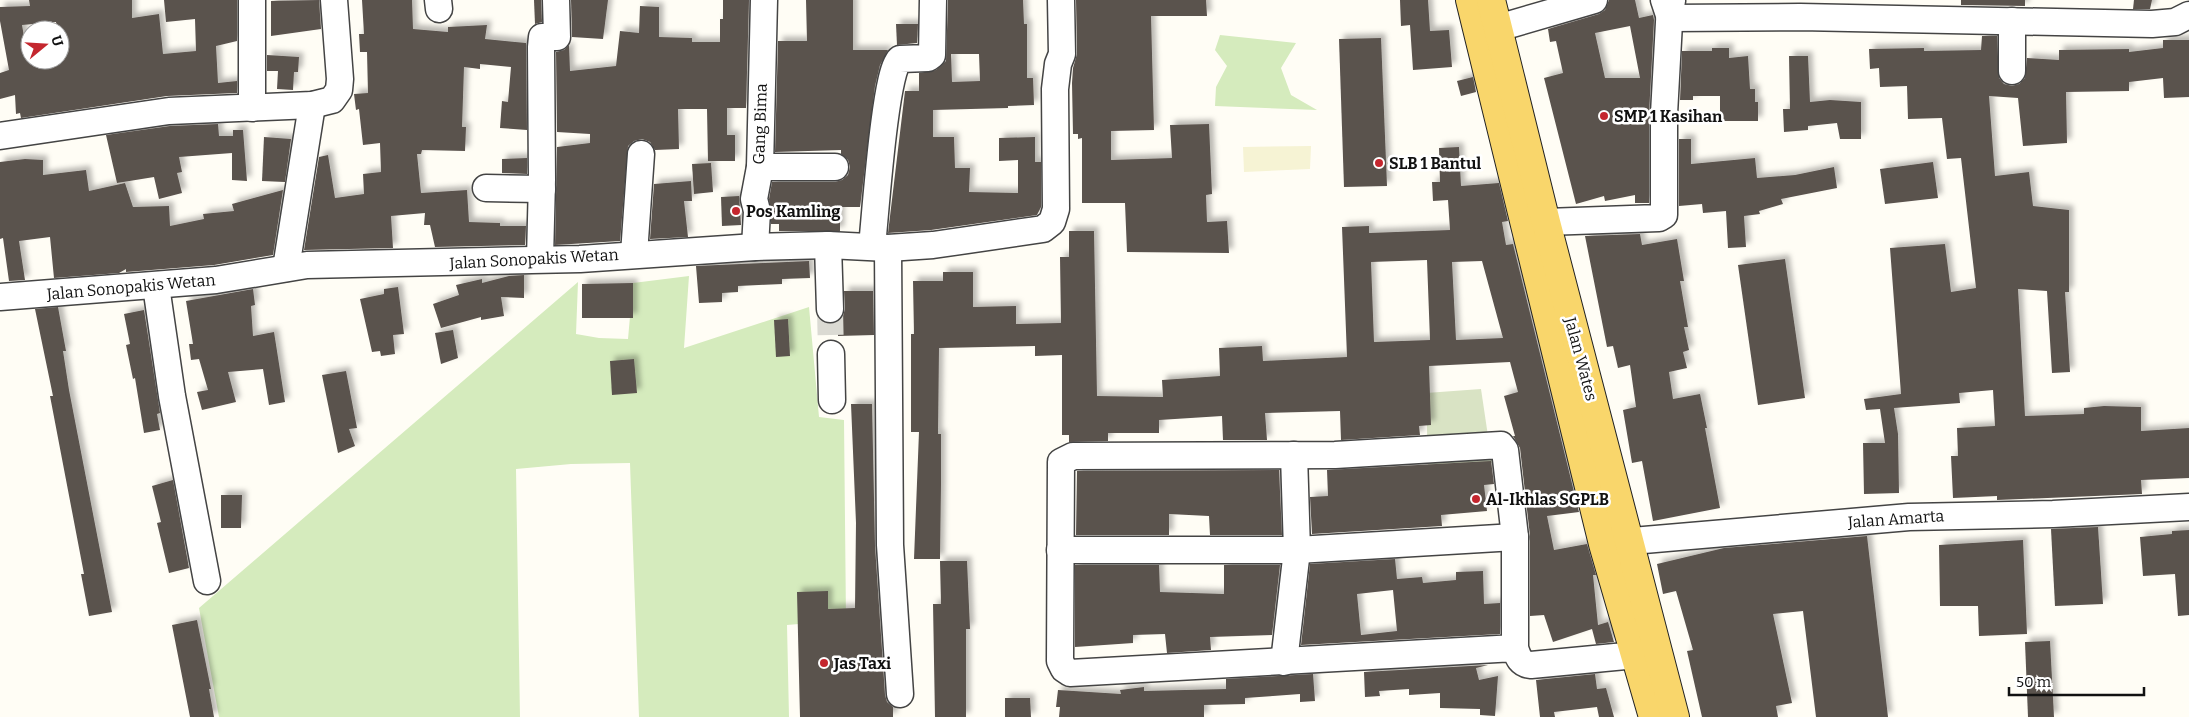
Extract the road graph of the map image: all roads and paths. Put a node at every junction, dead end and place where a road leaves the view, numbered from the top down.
1 (252, 0) edge
2 (334, 0) edge
3 (556, 0) edge
4 (764, 0) edge
5 (933, 0) edge
6 (1061, 0) edge
7 (1470, 0) edge
8 (1491, 0) edge
9 (1594, 0) edge
10 (1669, 6) edge
11 (1800, 8) edge
12 (2189, 15) edge
13 (2012, 21) junction
14 (1498, 28) junction
15 (2012, 71) dead end
16 (322, 102) junction
17 (252, 108) junction
18 (0, 136) edge
19 (641, 154) dead end
20 (760, 167) junction
21 (835, 167) dead end
22 (486, 188) dead end
23 (542, 189) junction
24 (1546, 222) junction
25 (828, 245) junction
26 (755, 247) junction
27 (880, 247) junction
28 (634, 254) junction
29 (540, 259) junction
30 (286, 268) junction
31 (156, 286) junction
32 (0, 297) edge
33 (830, 309) tunnel mouth
34 (831, 354) tunnel mouth
35 (832, 400) dead end
36 (1294, 455) junction
37 (2189, 507) edge
38 (1515, 537) junction
39 (1616, 542) junction
40 (1060, 550) junction
41 (1297, 550) junction
42 (207, 581) dead end
43 (1515, 648) junction
44 (1636, 655) junction
45 (1284, 662) junction
46 (900, 694) dead end
47 (1653, 717) edge
48 (1675, 717) edge

1 - 17 street
2 - 16 street
3 - 23 street
4 - 20 street, Gang Bima
5 - 27 street
6 - 27 street, Jalan Sonopakis Wetan
7 - 39 main road, Jalan Wates
8 - 14 main road, Jalan Wates
9 - 14 street
10 - 11 street
10 - 24 street
11 - 13 street
12 - 13 street
13 - 15 street
14 - 24 main road, Jalan Wates
16 - 17 street
16 - 30 street
17 - 18 street
19 - 28 street
20 - 21 street
20 - 26 street, Gang Bima
22 - 23 street
23 - 29 street
24 - 39 main road, Jalan Wates
25 - 26 street, Jalan Sonopakis Wetan
25 - 27 street, Jalan Sonopakis Wetan
25 - 33 street
26 - 28 street, Jalan Sonopakis Wetan
27 - 46 street
28 - 29 street, Jalan Sonopakis Wetan
29 - 30 street, Jalan Sonopakis Wetan
30 - 31 street, Jalan Sonopakis Wetan
31 - 32 street, Jalan Sonopakis Wetan
31 - 42 street
34 - 35 street
36 - 38 street
36 - 40 street
36 - 41 street
37 - 39 street, Jalan Amarta
38 - 41 street
38 - 43 street
39 - 44 main road, Jalan Wates
39 - 48 main road, Jalan Wates
40 - 41 street
40 - 45 street
41 - 45 street
43 - 44 street
43 - 45 street
44 - 47 main road, Jalan Wates

